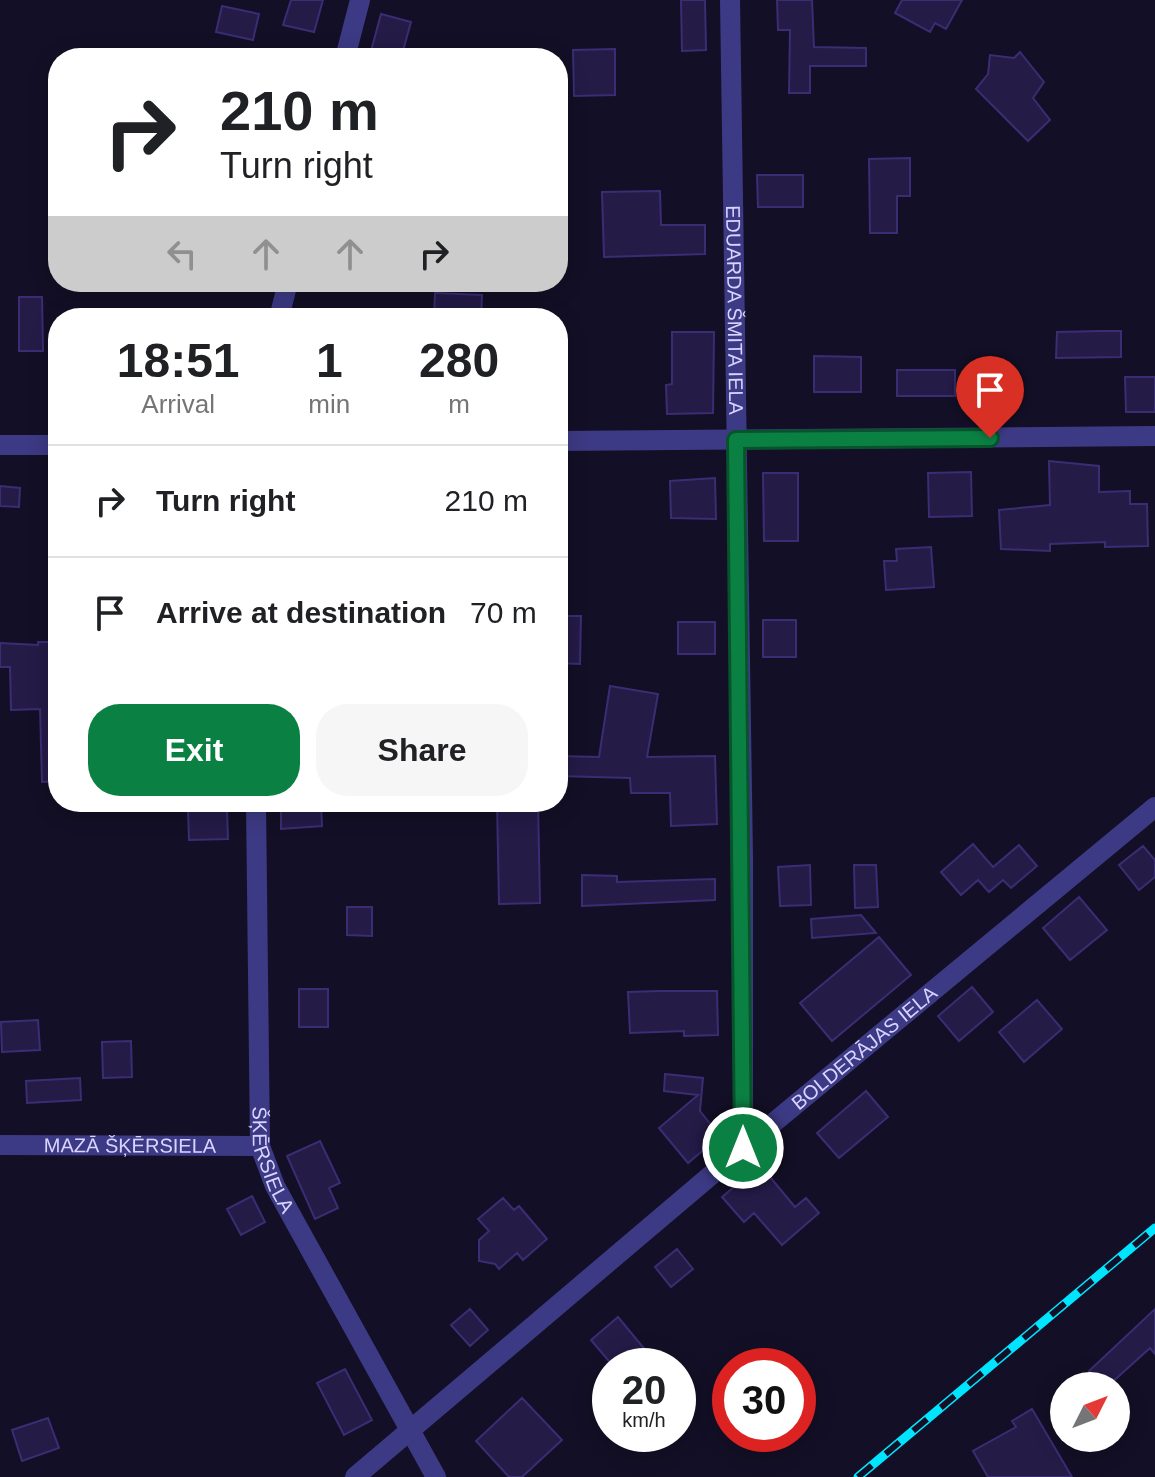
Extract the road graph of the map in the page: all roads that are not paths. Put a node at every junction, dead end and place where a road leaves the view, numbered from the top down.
1 (360, 0) edge
2 (730, 0) edge
3 (348, 48) edge
4 (1155, 436) edge
5 (736, 440) junction
6 (568, 441) edge
7 (0, 445) edge
8 (48, 445) edge
9 (1155, 807) edge
10 (256, 812) edge
11 (0, 1145) edge
12 (260, 1146) junction
13 (743, 1148) junction
14 (411, 1431) junction
15 (355, 1477) edge
16 (436, 1477) edge

1 - 3 street
2 - 5 street, EDUARDA ŠMITA IELA
4 - 5 street
5 - 6 street
5 - 13 street, EDUARDA ŠMITA IELA
7 - 8 street
9 - 13 street, BOLDERĀJAS IELA
10 - 12 street, ŠĶĒRSIELA
11 - 12 street, MAZĀ ŠĶĒRSIELA
12 - 14 street, ŠĶĒRSIELA
13 - 14 street, BOLDERĀJAS IELA
14 - 15 street, BOLDERĀJAS IELA
14 - 16 street, ŠĶĒRSIELA

